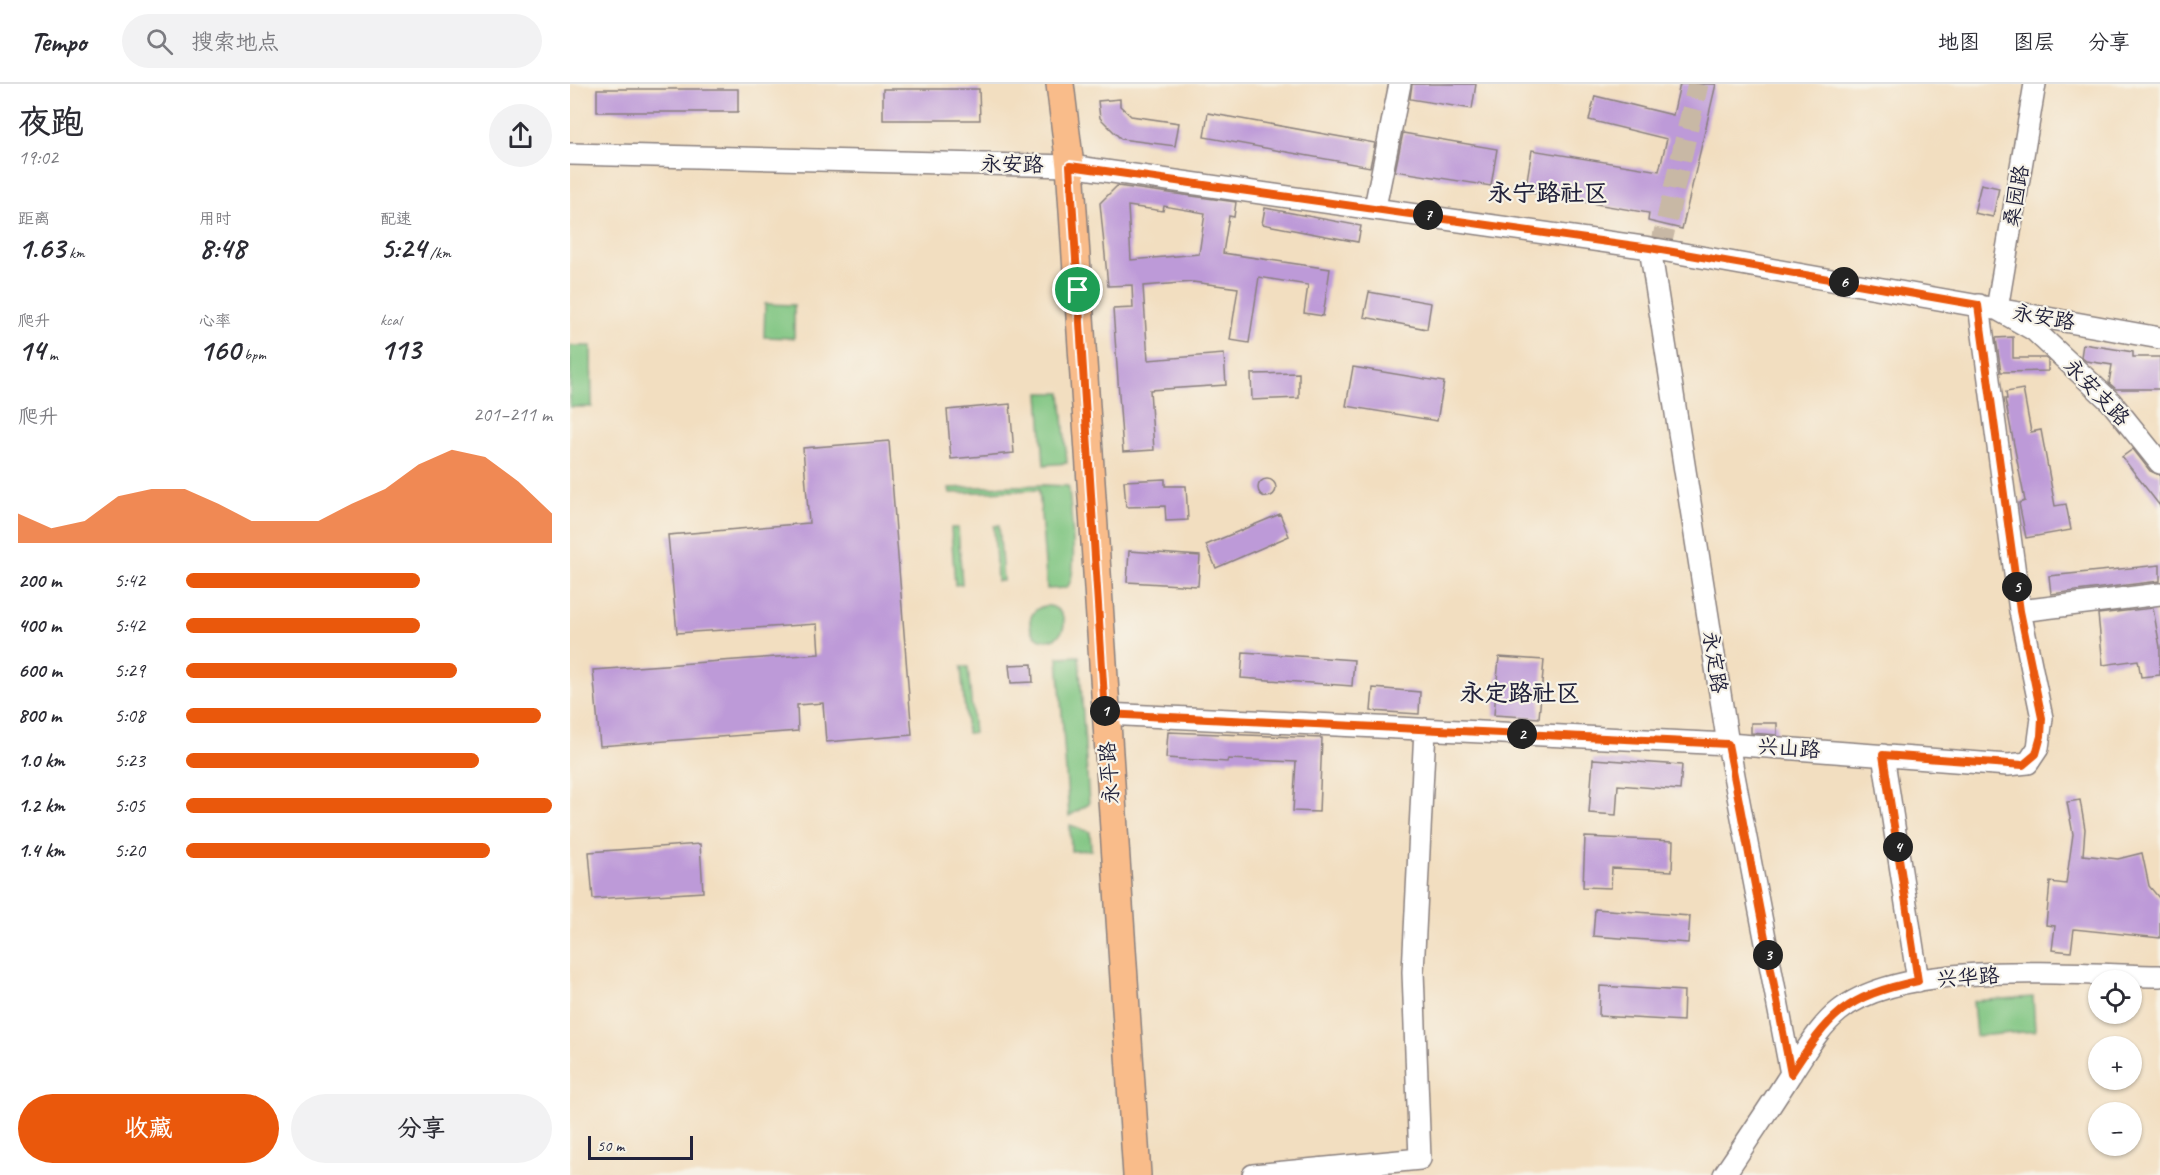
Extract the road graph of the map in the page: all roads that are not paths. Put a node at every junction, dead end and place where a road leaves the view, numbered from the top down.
1 (1060, 84) edge
2 (1400, 84) edge
3 (2035, 84) edge
4 (570, 154) edge
5 (1070, 166) junction
6 (1375, 207) junction
7 (1650, 248) junction
8 (1988, 307) junction
9 (2160, 338) edge
10 (2160, 464) edge
11 (2160, 594) edge
12 (2020, 611) junction
13 (1105, 714) junction
14 (2042, 718) joint
15 (1425, 729) junction
16 (1728, 744) junction
17 (1883, 755) junction
18 (2160, 976) edge
19 (1918, 981) junction
20 (1791, 1074) junction
21 (1137, 1175) edge
22 (1253, 1175) edge
23 (1724, 1175) edge

1 - 5 main road, 永平路
2 - 6 street
3 - 8 street, 桑园路
4 - 5 street, 永安路
5 - 6 street, 永安路
5 - 13 main road, 永平路
6 - 7 street, 永安路
7 - 8 street, 永安路
7 - 16 street, 永定路
8 - 9 street, 永安路
8 - 10 street, 永安支路
8 - 12 street, 桑园路
11 - 12 street
12 - 14 street, 桑园路
13 - 15 street, 兴山路
13 - 21 main road, 永平路
14 - 17 street, 兴山路
15 - 16 street, 兴山路
15 - 22 street
16 - 17 street, 兴山路
16 - 20 street, 永定路
17 - 19 street
18 - 19 street, 兴华路
19 - 20 street, 兴华路
20 - 23 street, 兴华路

